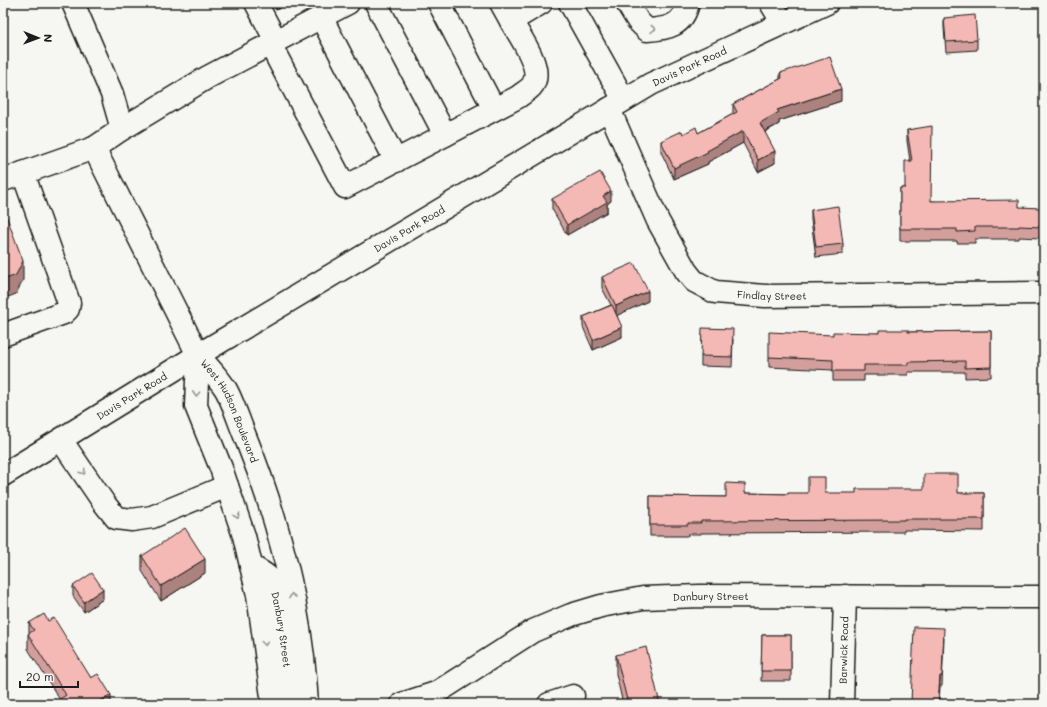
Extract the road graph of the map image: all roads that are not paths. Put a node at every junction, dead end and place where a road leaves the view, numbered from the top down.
1 (73, 3) edge
2 (256, 3) edge
3 (348, 3) edge
4 (376, 3) edge
5 (439, 3) edge
6 (541, 3) edge
7 (570, 3) edge
8 (627, 3) edge
9 (688, 3) edge
10 (828, 3) edge
11 (774, 9) edge
12 (506, 12) edge
13 (321, 17) junction
14 (273, 43) junction
15 (617, 105) junction
16 (494, 109) junction
17 (122, 129) junction
18 (445, 135) junction
19 (94, 148) junction
20 (396, 161) junction
21 (13, 177) edge
22 (1044, 293) edge
23 (3, 335) edge
24 (198, 355) junction
25 (61, 440) junction
26 (3, 475) edge
27 (227, 486) junction
28 (251, 566) junction
29 (845, 596) junction
30 (1044, 597) edge
31 (572, 693) edge
32 (273, 704) edge
33 (292, 704) edge
34 (307, 704) edge
35 (402, 704) edge
36 (549, 704) edge
37 (842, 704) edge

1 - 17 main road
2 - 14 main road
3 - 13 main road
4 - 18 main road
5 - 16 main road
6 - 12 main road
7 - 15 main road, Findlay Street
8 -> 9 main road
10 - 11 main road, Davis Park Road
11 - 15 main road, Davis Park Road
12 - 16 main road
13 - 14 main road
13 - 20 main road
14 - 17 main road
14 - 20 main road
15 - 22 main road, Findlay Street
15 - 24 main road, Davis Park Road
16 - 18 main road
17 - 19 main road
18 - 20 main road
19 - 21 main road
19 - 24 main road
21 - 23 main road
24 - 25 main road, Davis Park Road
24 -> 27 main road, West Hudson Boulevard
34 -> 24 main road, West Hudson Boulevard
25 - 26 main road, Davis Park Road
25 -> 27 main road
27 -> 28 main road, West Hudson Boulevard
28 -> 32 main road, West Hudson Boulevard
28 - 33 main road, Danbury Street
29 - 30 main road, Danbury Street
29 - 35 main road, Danbury Street
29 - 37 main road, Barwick Road
31 - 36 main road

